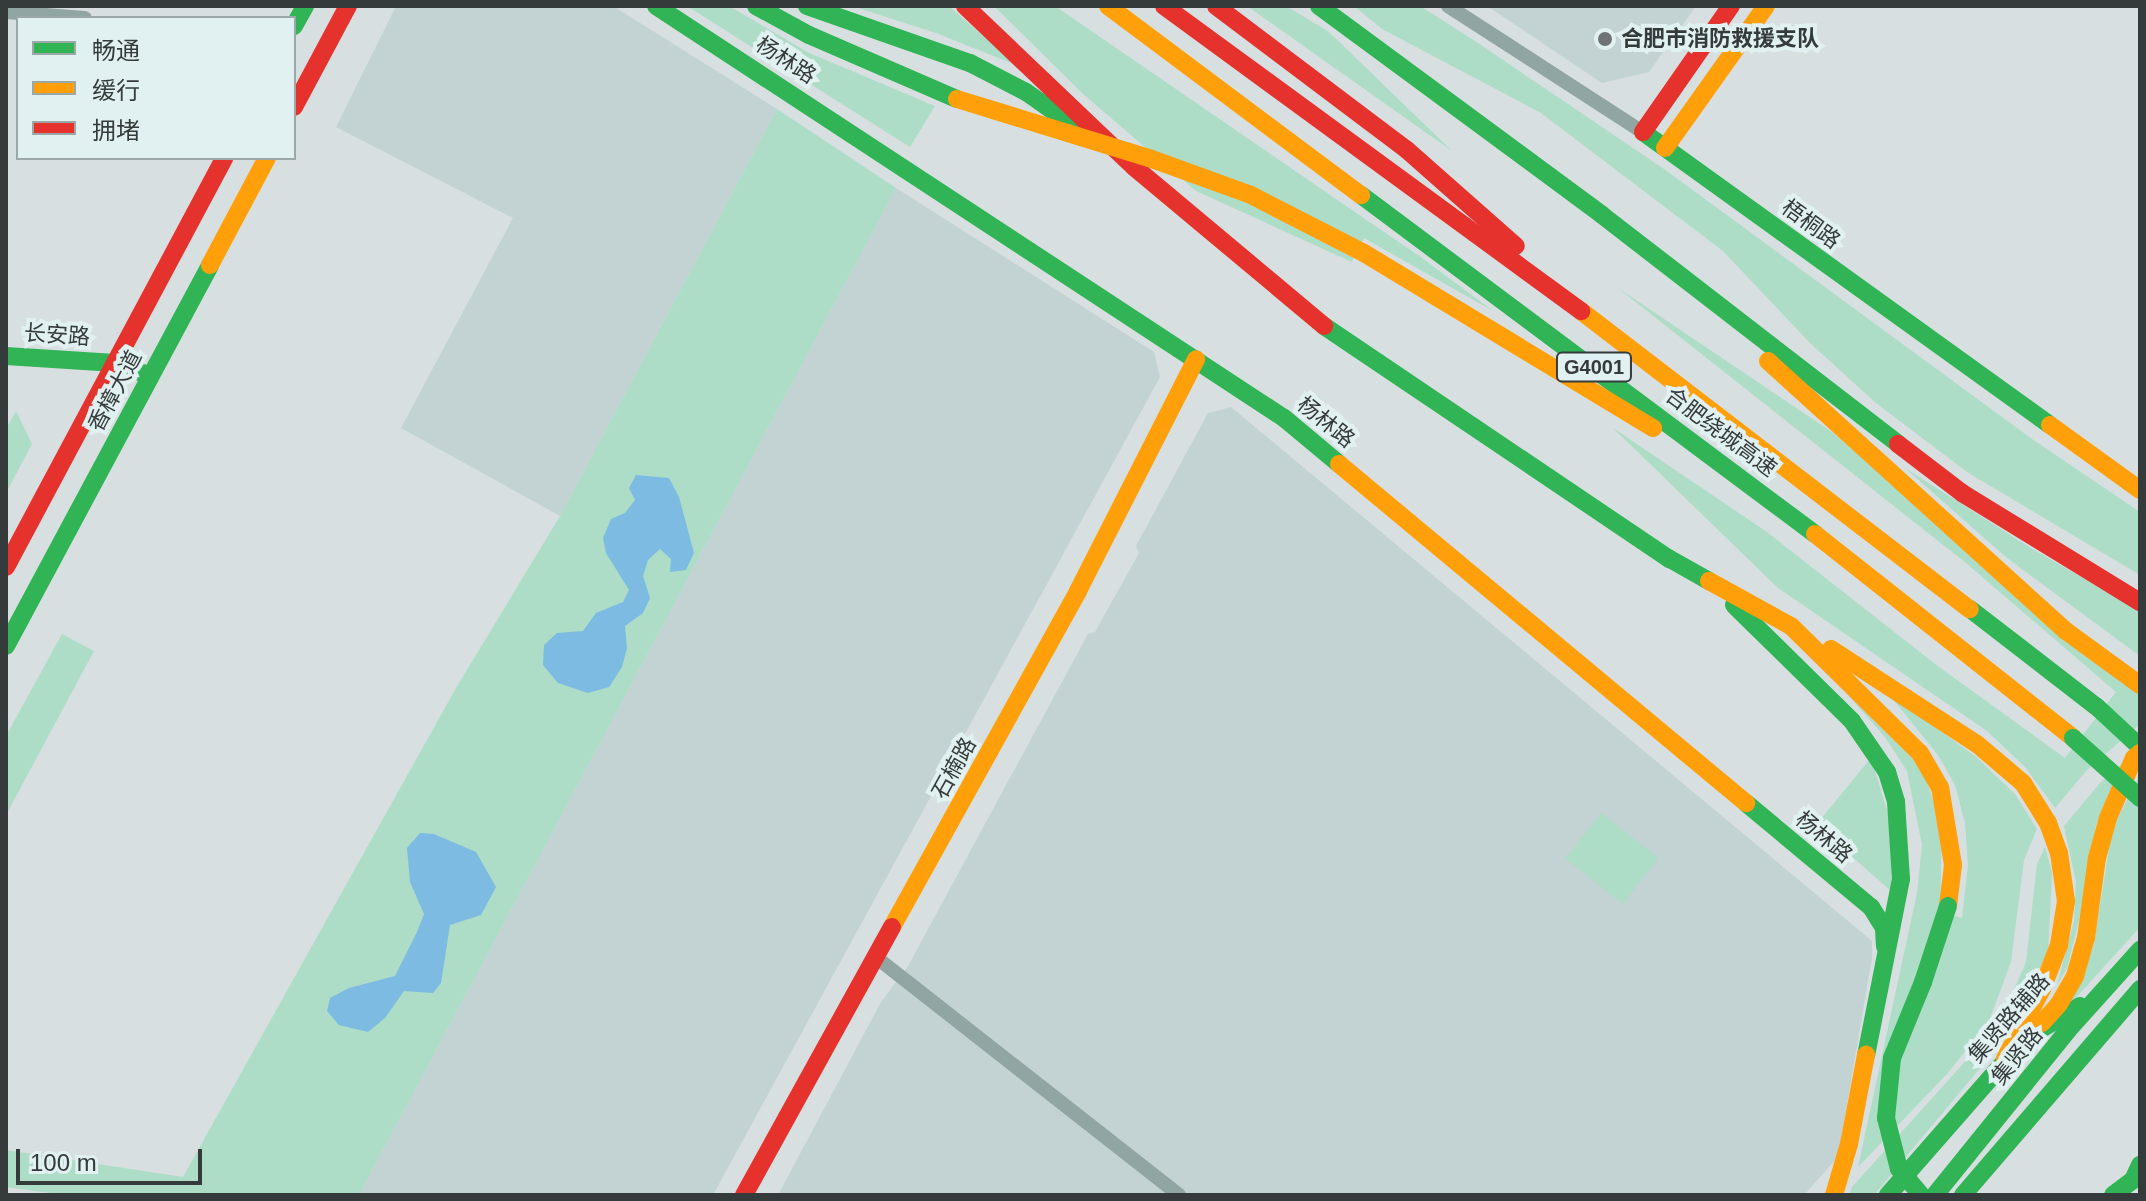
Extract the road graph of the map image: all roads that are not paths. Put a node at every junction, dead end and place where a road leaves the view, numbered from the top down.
1 (348, 6) edge
2 (656, 6) edge
3 (756, 6) edge
4 (807, 6) edge
5 (965, 6) edge
6 (1108, 6) edge
7 (1164, 6) edge
8 (1216, 6) edge
9 (1319, 6) edge
10 (1448, 6) edge
11 (1731, 6) edge
12 (1766, 6) edge
13 (6, 12) edge
14 (59, 16) edge
15 (296, 103) edge
16 (1643, 132) junction
17 (1665, 148) junction
18 (223, 160) edge
19 (266, 160) edge
20 (1134, 167) junction
21 (1721, 309) junction
22 (1622, 341) junction
23 (6, 356) edge
24 (1196, 359) junction
25 (115, 363) junction
26 (150, 376) junction
27 (2140, 490) edge
28 (1766, 496) junction
29 (6, 567) edge
30 (1710, 580) junction
31 (2140, 602) edge
32 (1791, 626) junction
33 (6, 646) edge
34 (2140, 685) edge
35 (2140, 747) edge
36 (2140, 753) edge
37 (2140, 798) edge
38 (2140, 950) edge
39 (877, 958) junction
40 (1886, 960) junction
41 (2140, 989) edge
42 (2100, 995) junction
43 (2140, 997) edge
44 (2120, 1013) junction
45 (2031, 1035) junction
46 (2005, 1059) junction
47 (2140, 1165) edge
48 (744, 1195) edge
49 (1179, 1195) edge
50 (1834, 1195) edge
51 (1888, 1195) edge
52 (1921, 1195) edge
53 (1935, 1195) edge
54 (1963, 1195) edge
55 (2113, 1195) edge

1 - 15 main road
2 - 24 main road, 杨林路
3 - 28 main road, bridge
4 - 20 main road
5 - 20 main road
6 - 28 main road, 合肥绕城高速 / G4001
7 - 22 main road, 合肥绕城高速 / G4001
8 - 22 main road
9 - 21 main road
10 - 16 street, 梧桐路
11 - 16 main road
12 - 17 main road
13 - 14 street
16 - 17 main road, 梧桐路
17 - 27 main road, 梧桐路
18 - 25 main road, 香樟大道
19 - 26 main road, 香樟大道
20 - 30 main road
21 - 31 main road
21 - 34 main road
22 - 35 main road, 合肥绕城高速 / G4001
23 - 25 main road, 长安路
24 - 39 main road, 石楠路
24 - 40 main road, 杨林路
25 - 26 main road, 长安路
25 - 29 main road, 香樟大道
26 - 33 main road, 香樟大道
28 - 37 main road, 合肥绕城高速 / G4001, bridge
30 - 32 main road
30 - 40 main road
32 - 46 main road
32 - 52 main road, bridge
36 - 45 main road, 集贤路辅路
38 - 42 main road, 集贤路
39 - 48 main road, 石楠路
39 - 49 street
40 - 50 main road
41 - 44 main road
42 - 45 main road
42 - 53 main road, 集贤路
43 - 44 main road
44 - 54 main road
45 - 46 main road, 集贤路辅路
46 - 51 main road, 集贤路辅路
47 - 55 main road

